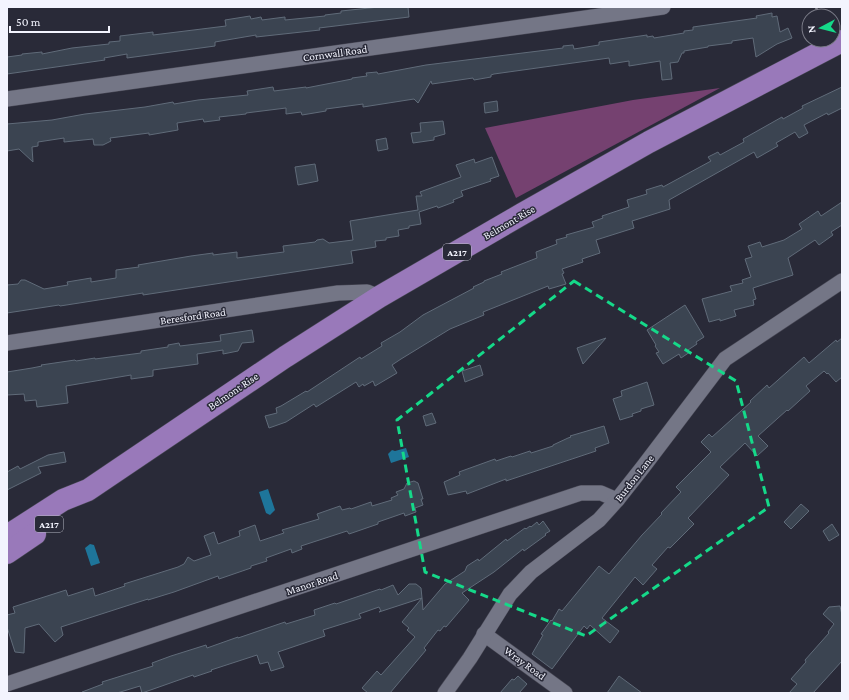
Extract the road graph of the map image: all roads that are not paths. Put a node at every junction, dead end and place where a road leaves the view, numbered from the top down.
1 (663, 7) edge
2 (842, 41) edge
3 (7, 99) edge
4 (842, 281) edge
5 (379, 297) junction
6 (7, 343) edge
7 (88, 490) junction
8 (617, 500) junction
9 (7, 536) edge
10 (7, 553) edge
11 (484, 634) junction
12 (7, 684) edge
13 (445, 693) edge
14 (565, 693) edge

1 - 3 street, Cornwall Road
2 - 5 highway, Belmont Rise / A217
4 - 8 street, Burdon Lane
5 - 6 street, Beresford Road
5 - 7 highway, Belmont Rise / A217
7 - 9 highway, Belmont Rise / A217
7 - 10 highway, Belmont Rise / A217
8 - 11 street, Burdon Lane
8 - 12 street, Manor Road
11 - 13 street, Burdon Lane
11 - 14 street, Wray Road

